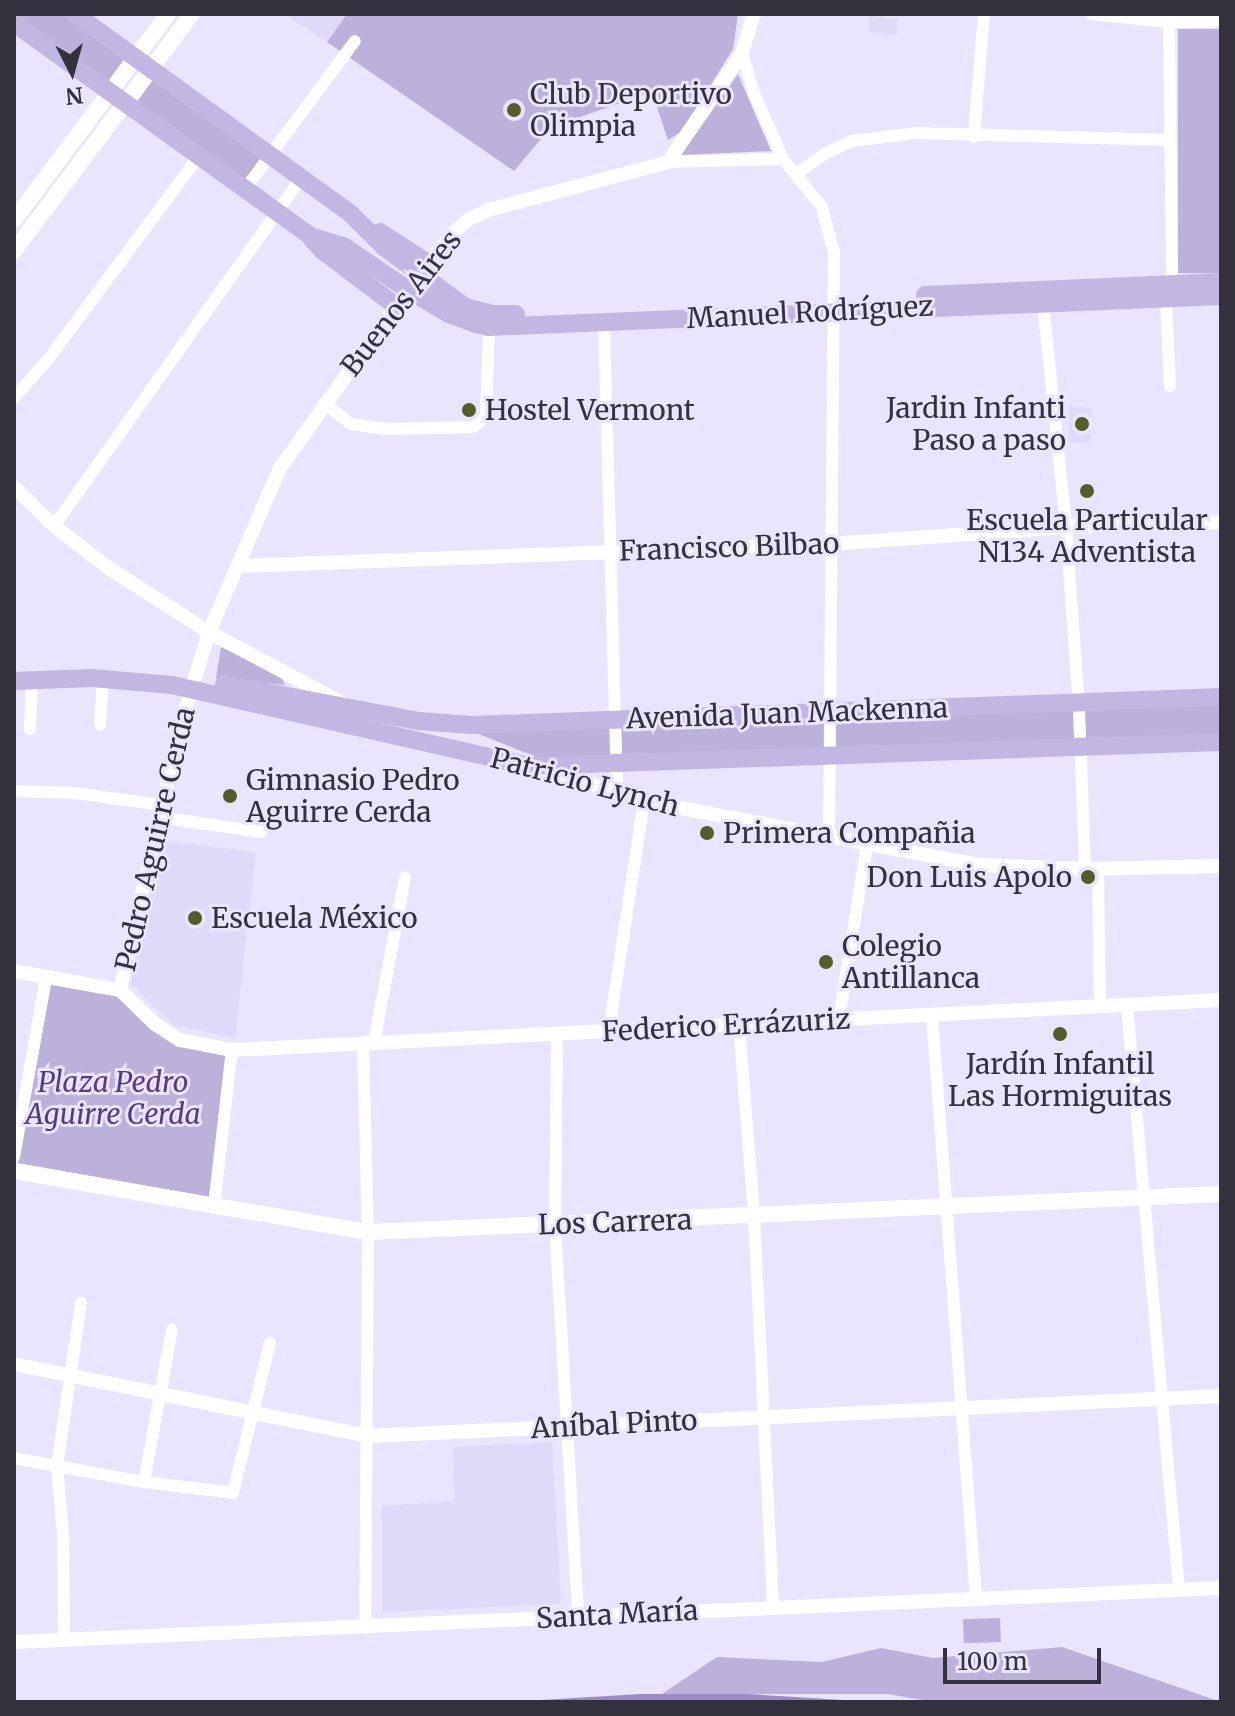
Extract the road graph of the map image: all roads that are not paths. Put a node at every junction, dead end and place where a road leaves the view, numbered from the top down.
1 (75, 14) edge
2 (168, 14) edge
3 (192, 14) edge
4 (754, 14) edge
5 (984, 14) edge
6 (1091, 14) edge
7 (1221, 21) edge
8 (1169, 22) junction
9 (14, 23) edge
10 (355, 41) dead end
11 (742, 53) junction
12 (135, 58) junction
13 (151, 69) junction
14 (110, 92) junction
15 (125, 103) junction
16 (974, 137) junction
17 (1170, 140) junction
18 (199, 156) junction
19 (271, 156) junction
20 (783, 159) junction
21 (668, 162) junction
22 (798, 173) junction
23 (301, 178) junction
24 (245, 189) junction
25 (277, 213) junction
26 (16, 215) edge
27 (34, 225) junction
28 (310, 236) junction
29 (14, 251) edge
30 (418, 276) junction
31 (1221, 282) edge
32 (1169, 291) junction
33 (1221, 296) edge
34 (1043, 303) junction
35 (833, 304) junction
36 (396, 306) junction
37 (604, 322) junction
38 (489, 327) junction
39 (1170, 386) dead end
40 (14, 398) edge
41 (324, 403) junction
42 (14, 487) edge
43 (1221, 522) edge
44 (54, 526) junction
45 (1066, 527) junction
46 (830, 544) junction
47 (609, 552) junction
48 (237, 566) junction
49 (209, 632) junction
50 (14, 669) edge
51 (103, 679) junction
52 (23, 680) edge
53 (192, 681) junction
54 (1221, 697) edge
55 (1078, 702) junction
56 (354, 708) junction
57 (829, 711) junction
58 (613, 720) junction
59 (100, 725) dead end
60 (30, 729) dead end
61 (1221, 742) edge
62 (1081, 749) junction
63 (829, 756) junction
64 (614, 764) junction
65 (529, 766) junction
66 (14, 791) edge
67 (617, 792) junction
68 (644, 801) junction
69 (161, 811) junction
70 (261, 832) dead end
71 (829, 838) junction
72 (867, 845) junction
73 (1221, 866) edge
74 (1091, 869) junction
75 (405, 878) dead end
76 (14, 971) edge
77 (46, 977) junction
78 (120, 990) junction
79 (1221, 1000) edge
80 (1100, 1006) junction
81 (1127, 1006) junction
82 (932, 1016) junction
83 (839, 1019) junction
84 (739, 1024) junction
85 (609, 1030) junction
86 (557, 1033) junction
87 (368, 1043) junction
88 (232, 1050) junction
89 (14, 1157) edge
90 (14, 1171) edge
91 (1221, 1194) edge
92 (1144, 1197) junction
93 (946, 1206) junction
94 (214, 1207) junction
95 (754, 1216) junction
96 (555, 1225) junction
97 (368, 1232) junction
98 (81, 1303) dead end
99 (172, 1330) dead end
100 (270, 1342) dead end
101 (14, 1364) edge
102 (69, 1375) junction
103 (161, 1394) junction
104 (1221, 1396) edge
105 (1162, 1399) junction
106 (962, 1408) junction
107 (255, 1413) junction
108 (764, 1417) junction
109 (565, 1426) junction
110 (369, 1436) junction
111 (14, 1458) edge
112 (57, 1466) junction
113 (144, 1482) junction
114 (1221, 1588) edge
115 (1179, 1589) junction
116 (976, 1599) junction
117 (773, 1608) junction
118 (578, 1616) junction
119 (365, 1628) junction
120 (64, 1641) junction
121 (14, 1643) edge

1 - 12 main road
2 - 12 main road
3 - 13 main road
4 - 11 street
5 - 16 street
6 - 8 street
7 - 8 street
8 - 17 street
9 - 14 main road
10 - 19 street
11 - 20 street
11 - 21 street
12 - 13 main road
12 - 14 main road
13 - 15 main road
13 - 19 main road
14 - 15 main road
14 - 26 main road
15 - 18 main road
15 - 27 main road
16 - 17 street
16 - 22 street
17 - 32 street
18 - 24 main road
18 - 40 street
19 - 23 main road
19 - 24 street
20 - 21 street, Buenos Aires
20 - 22 street
21 - 30 street, Buenos Aires
22 - 35 street
23 - 25 street
23 - 30 main road
24 - 25 main road
25 - 28 main road
25 - 44 street
26 - 27 street
27 - 29 main road
28 - 30 main road
28 - 36 main road
30 - 35 main road, Manuel Rodríguez
30 - 36 street, Buenos Aires
30 - 38 main road, Manuel Rodríguez
31 - 32 main road, Manuel Rodríguez
32 - 33 main road, Manuel Rodríguez
32 - 34 main road, Manuel Rodríguez
32 - 35 main road, Manuel Rodríguez
32 - 39 street
34 - 35 main road, Manuel Rodríguez
34 - 45 street
35 - 37 main road, Manuel Rodríguez
35 - 46 street
36 - 41 street, Buenos Aires
37 - 38 main road, Manuel Rodríguez
37 - 47 street
38 - 41 street
41 - 48 street, Buenos Aires
42 - 44 street, Avenida Juan Mackenna
43 - 45 street, Francisco Bilbao
44 - 49 street, Avenida Juan Mackenna
45 - 46 street, Francisco Bilbao
45 - 55 street
46 - 47 street, Francisco Bilbao
46 - 57 street
47 - 48 street, Francisco Bilbao
47 - 58 street
48 - 49 street, Buenos Aires
49 - 53 street, Buenos Aires
49 - 56 street, Avenida Juan Mackenna
50 - 53 main road
51 - 52 main road
51 - 53 main road
51 - 59 street
52 - 60 street
53 - 56 main road, Avenida Juan Mackenna
53 - 65 main road, Patricio Lynch
53 - 69 street, Pedro Aguirre Cerda
54 - 55 main road, Avenida Juan Mackenna
55 - 57 main road, Avenida Juan Mackenna
55 - 62 street
56 - 58 main road, Avenida Juan Mackenna
57 - 58 main road, Avenida Juan Mackenna
57 - 63 street
58 - 64 street
61 - 62 main road, Avenida Juan Mackenna
62 - 63 main road, Avenida Juan Mackenna
62 - 74 street
63 - 64 main road, Avenida Juan Mackenna
63 - 71 street
64 - 65 main road, Avenida Juan Mackenna
64 - 67 street
65 - 67 street, Patricio Lynch
66 - 69 street
67 - 68 street, Patricio Lynch
68 - 71 street, Patricio Lynch
68 - 85 street
69 - 70 street
69 - 78 street, Pedro Aguirre Cerda
71 - 72 street, Patricio Lynch
72 - 74 street, Patricio Lynch
72 - 83 street
73 - 74 street, Patricio Lynch
74 - 80 street
75 - 87 street
76 - 77 street
77 - 78 street
77 - 89 street
78 - 88 street, Federico Errázuriz
79 - 81 street, Federico Errázuriz
80 - 81 street, Federico Errázuriz
80 - 82 street, Federico Errázuriz
81 - 92 street
82 - 83 street, Federico Errázuriz
82 - 93 street
83 - 84 street, Federico Errázuriz
84 - 85 street, Federico Errázuriz
84 - 95 street
85 - 86 street, Federico Errázuriz
86 - 87 street, Federico Errázuriz
86 - 96 street
87 - 88 street, Federico Errázuriz
87 - 97 street
88 - 94 street
90 - 94 main road, Los Carrera
91 - 92 main road, Los Carrera
92 - 93 main road, Los Carrera
92 - 105 street
93 - 95 main road, Los Carrera
93 - 106 street
94 - 97 main road, Los Carrera
95 - 96 main road, Los Carrera
95 - 108 street
96 - 97 main road, Los Carrera
96 - 109 street
97 - 110 street
98 - 102 street
99 - 103 street
100 - 107 street
101 - 102 street, Aníbal Pinto
102 - 103 street, Aníbal Pinto
102 - 112 street
103 - 107 street, Aníbal Pinto
103 - 113 street
104 - 105 street, Aníbal Pinto
105 - 106 street, Aníbal Pinto
105 - 115 street
106 - 108 street, Aníbal Pinto
106 - 116 street
107 - 110 street, Aníbal Pinto
107 - 113 street
108 - 109 street, Aníbal Pinto
108 - 117 street
109 - 110 street, Aníbal Pinto
109 - 118 street
110 - 119 street
111 - 112 street
112 - 113 street
112 - 120 street
114 - 115 street, Santa María
115 - 116 street, Santa María
116 - 117 street, Santa María
117 - 118 street, Santa María
118 - 119 street, Santa María
119 - 120 street, Santa María
120 - 121 street, Santa María

